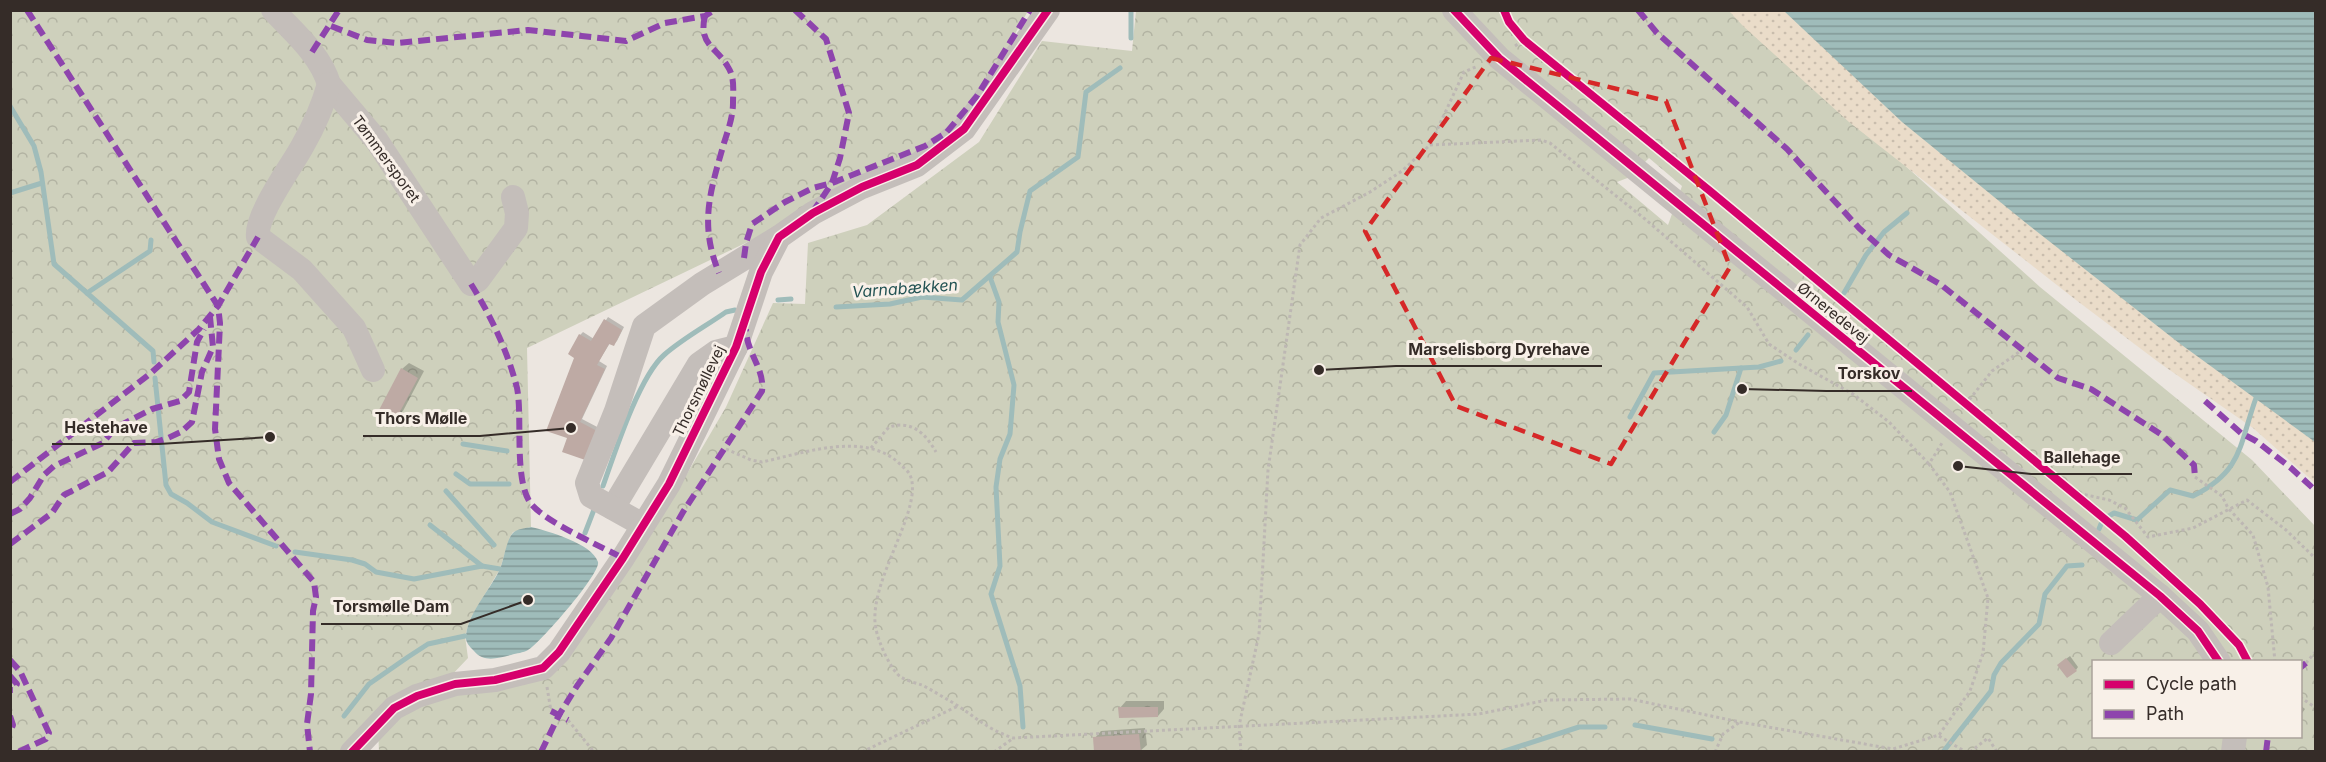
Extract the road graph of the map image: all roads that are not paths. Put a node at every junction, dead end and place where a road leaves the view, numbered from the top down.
1 (273, 10) edge
2 (1048, 10) edge
3 (1454, 10) edge
4 (329, 84) junction
5 (513, 197) dead end
6 (779, 237) junction
7 (736, 347) junction
8 (373, 370) dead end
9 (614, 508) junction
10 (643, 525) junction
11 (2160, 596) junction
12 (2111, 644) dead end
13 (2218, 660) edge
14 (352, 752) edge

1 - 4 street, Tømmersporet
2 - 6 street, Thorsmøllevej
3 - 11 street, Ørneredevej
4 - 5 street, Tømmersporet
4 - 8 street
6 - 7 street, Thorsmøllevej
6 - 9 street
7 - 9 street
7 - 10 street, Thorsmøllevej
9 - 10 street
10 - 14 street, Thorsmøllevej
11 - 12 street
11 - 13 street, Ørneredevej

